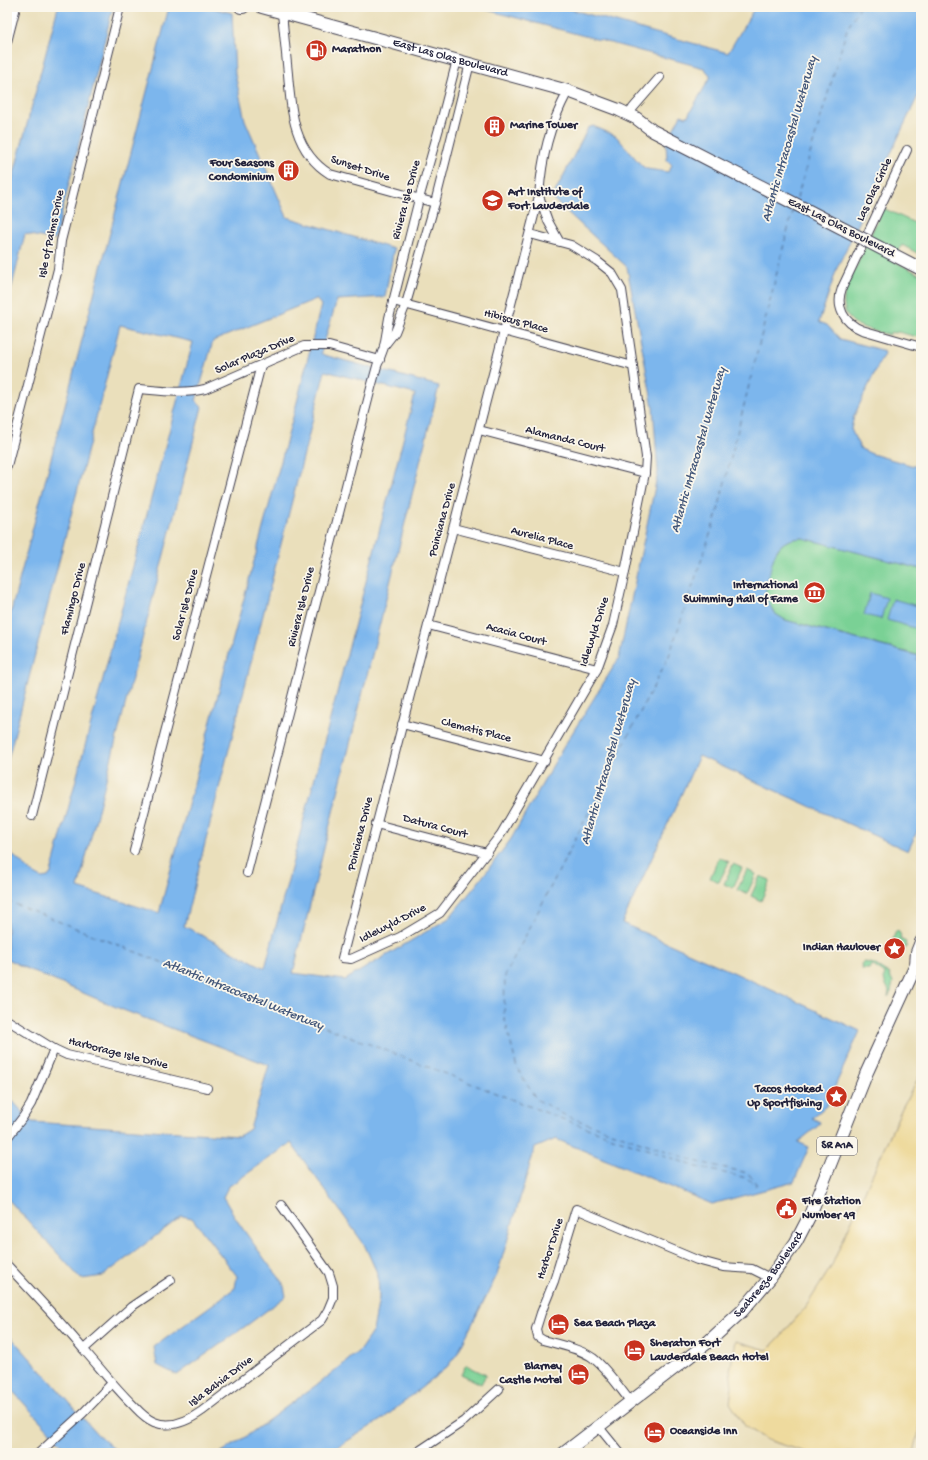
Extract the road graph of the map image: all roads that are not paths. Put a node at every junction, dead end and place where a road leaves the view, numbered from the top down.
1 (16, 7) edge
2 (120, 7) edge
3 (262, 7) edge
4 (282, 13) junction
5 (7, 42) edge
6 (457, 60) junction
7 (470, 63) junction
8 (660, 77) dead end
9 (568, 91) junction
10 (632, 117) junction
11 (654, 128) junction
12 (907, 150) dead end
13 (539, 196) junction
14 (419, 199) junction
15 (435, 203) junction
16 (530, 234) junction
17 (559, 241) junction
18 (921, 261) edge
19 (921, 269) edge
20 (393, 301) junction
21 (406, 304) junction
22 (505, 332) junction
23 (384, 347) junction
24 (921, 347) edge
25 (378, 363) junction
26 (261, 365) junction
27 (633, 366) junction
28 (139, 389) joint
29 (479, 430) junction
30 (7, 466) edge
31 (645, 473) junction
32 (453, 528) junction
33 (625, 572) junction
34 (428, 625) junction
35 (597, 669) junction
36 (402, 724) junction
37 (544, 761) junction
38 (32, 816) dead end
39 (376, 824) junction
40 (134, 851) dead end
41 (487, 853) junction
42 (246, 873) dead end
43 (921, 942) edge
44 (342, 958) joint
45 (919, 963) edge
46 (7, 1020) edge
47 (54, 1049) junction
48 (207, 1088) dead end
49 (7, 1138) edge
50 (281, 1205) dead end
51 (7, 1265) edge
52 (770, 1278) junction
53 (171, 1280) dead end
54 (84, 1349) junction
55 (112, 1383) junction
56 (499, 1389) dead end
57 (630, 1401) junction
58 (598, 1426) junction
59 (39, 1453) edge
60 (416, 1453) edge
61 (564, 1453) edge
62 (620, 1453) edge

1 - 5 street
2 - 30 street, Isle of Palms Drive
3 - 4 main road, East Las Olas Boulevard
4 - 6 main road, East Las Olas Boulevard
4 - 14 street, Sunset Drive
6 - 7 main road, East Las Olas Boulevard
6 - 14 street, Riviera Isle Drive
7 - 9 main road, East Las Olas Boulevard
7 - 15 street, Riviera Isle Drive
8 - 10 street
9 - 10 main road, East Las Olas Boulevard
9 - 13 street, Poinciana Drive
10 - 11 main road, East Las Olas Boulevard
11 - 18 main road, East Las Olas Boulevard
11 - 19 main road, East Las Olas Boulevard, bridge
12 - 24 street, Las Olas Circle
13 - 16 street, Poinciana Drive
13 - 17 street
14 - 15 street, Sunset Drive
14 - 20 street, Riviera Isle Drive
15 - 21 street, Riviera Isle Drive
16 - 17 street, Idlewyld Drive
16 - 22 street, Poinciana Drive
17 - 27 street, Idlewyld Drive
20 - 21 street, Hibiscus Place
20 - 23 street, Riviera Isle Drive
21 - 22 street, Hibiscus Place
21 - 23 street, Riviera Isle Drive
22 - 27 street, Hibiscus Place
22 - 29 street, Poinciana Drive
23 - 25 street, Riviera Isle Drive
25 - 26 street, Solar Plaza Drive
25 - 42 street, Riviera Isle Drive
26 - 28 street, Solar Plaza Drive
26 - 40 street, Solar Isle Drive
27 - 31 street, Idlewyld Drive
28 - 38 street, Flamingo Drive
29 - 31 street, Alamanda Court
29 - 32 street, Poinciana Drive
31 - 33 street, Idlewyld Drive
32 - 33 street, Aurelia Place
32 - 34 street, Poinciana Drive
33 - 35 street, Idlewyld Drive
34 - 35 street, Acacia Court
34 - 36 street, Poinciana Drive
35 - 37 street, Idlewyld Drive
36 - 37 street, Clematis Place
36 - 39 street, Poinciana Drive
37 - 41 street, Idlewyld Drive
39 - 41 street, Datura Court
39 - 44 street, Poinciana Drive
41 - 44 street, Idlewyld Drive
43 - 45 main road, Seabreeze Boulevard / SR A1A
45 - 52 main road, Seabreeze Boulevard / SR A1A
46 - 47 street, Harborage Isle Drive
47 - 48 street, Harborage Isle Drive
47 - 49 street
50 - 55 street, Isla Bahia Drive
51 - 54 street, Isla Bahia Drive
52 - 57 main road, Seabreeze Boulevard / SR A1A
52 - 57 street, Harbor Drive
53 - 54 street
54 - 55 street, Isla Bahia Drive
55 - 59 street
56 - 60 street
57 - 58 main road, Seabreeze Boulevard / SR A1A
58 - 61 main road, Seabreeze Boulevard / SR A1A
58 - 62 street

